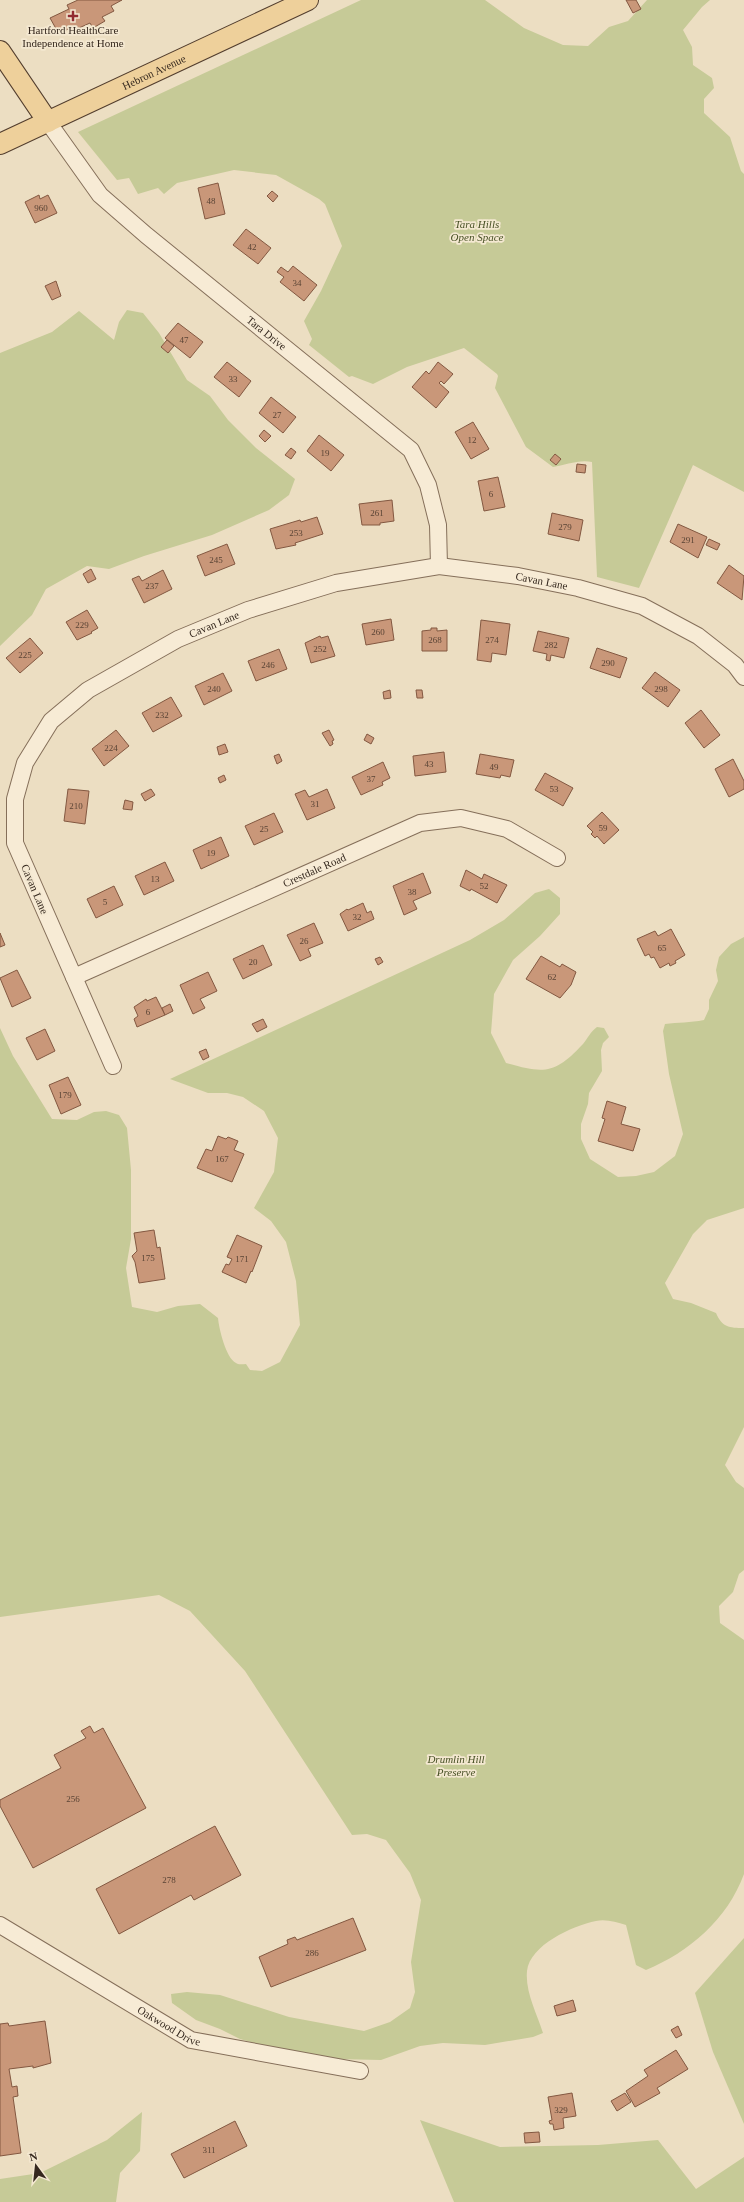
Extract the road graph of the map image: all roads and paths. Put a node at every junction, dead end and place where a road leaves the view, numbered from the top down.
1 (308, 0) edge
2 (0, 51) edge
3 (48, 122) junction
4 (0, 144) edge
5 (439, 566) junction
6 (744, 677) edge
7 (557, 858) dead end
8 (74, 977) junction
9 (113, 1066) dead end
10 (0, 1925) edge
11 (360, 2070) dead end

1 - 3 main road, Hebron Avenue
2 - 3 main road
3 - 4 main road, Hebron Avenue
3 - 5 street, Tara Drive
5 - 6 street, Cavan Lane
5 - 8 street, Cavan Lane
7 - 8 street, Crestdale Road
8 - 9 street, Cavan Lane
10 - 11 street, Oakwood Drive

